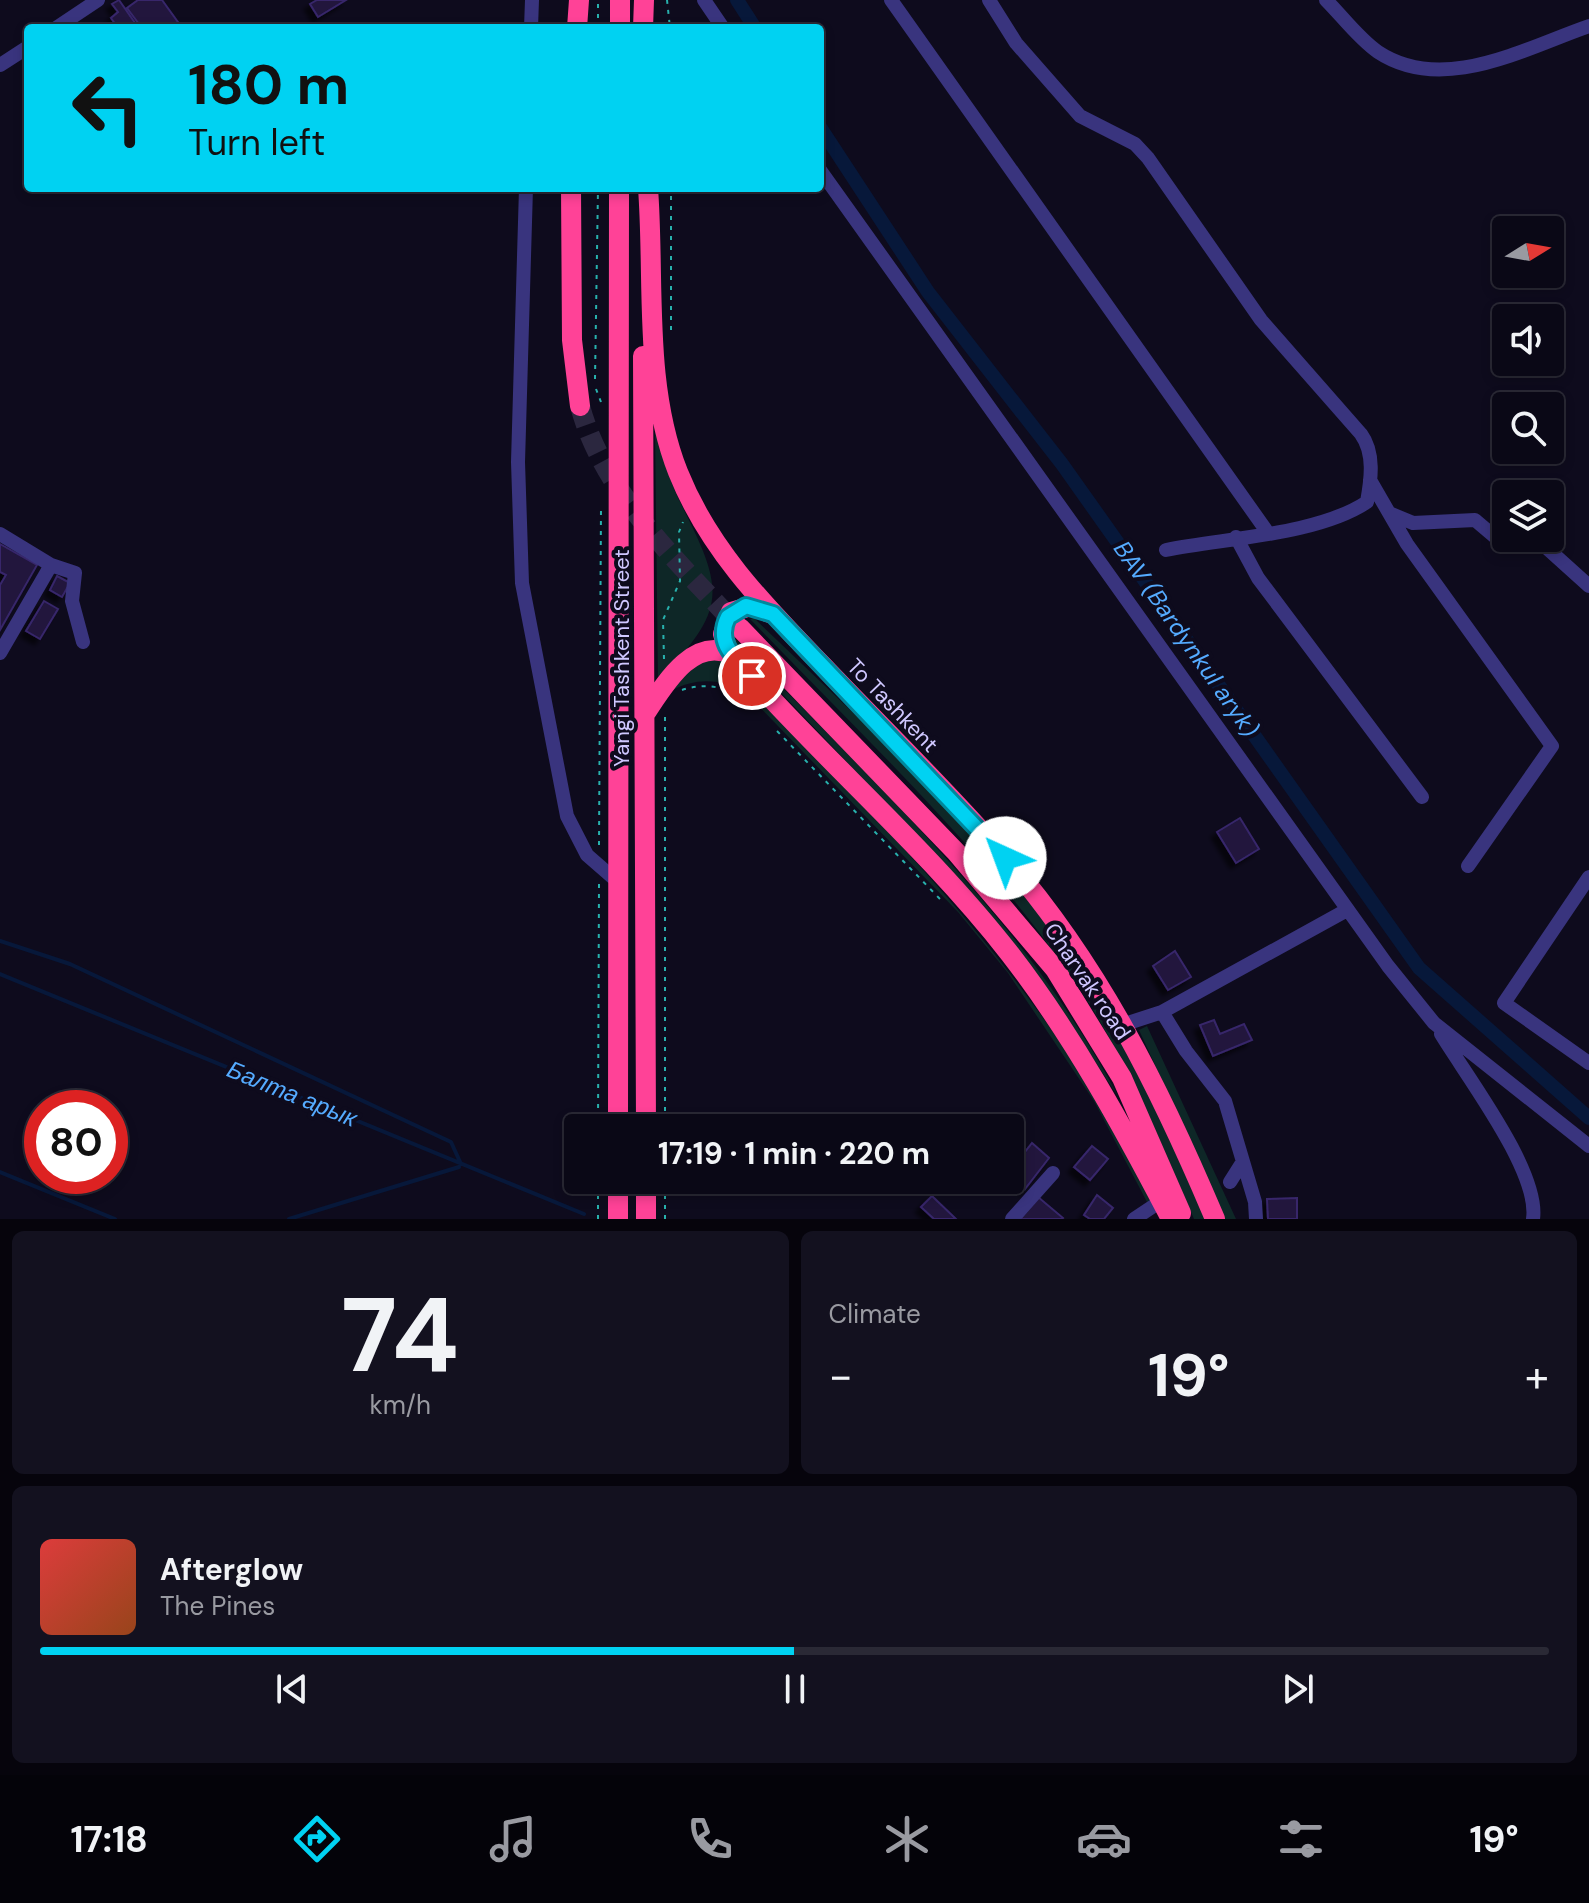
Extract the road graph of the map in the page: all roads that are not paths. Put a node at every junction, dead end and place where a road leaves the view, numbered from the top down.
1 (98, 0) edge
2 (532, 0) edge
3 (579, 0) edge
4 (620, 0) edge
5 (644, 0) edge
6 (704, 0) edge
7 (891, 0) edge
8 (989, 0) edge
9 (1326, 0) edge
10 (62, 24) edge
11 (531, 24) edge
12 (577, 24) edge
13 (620, 24) edge
14 (643, 24) edge
15 (720, 24) edge
16 (1589, 26) edge
17 (24, 50) edge
18 (0, 65) edge
19 (824, 176) edge
20 (526, 192) edge
21 (571, 192) edge
22 (619, 192) edge
23 (645, 192) edge
24 (645, 192) edge
25 (580, 406) tunnel mouth
26 (1370, 480) junction
27 (1367, 502) junction
28 (1393, 515) junction
29 (1268, 533) junction
30 (0, 534) edge
31 (1236, 537) junction
32 (1166, 550) dead end
33 (51, 565) junction
34 (1589, 586) edge
35 (773, 614) junction
36 (740, 628) tunnel mouth
37 (83, 642) dead end
38 (0, 653) edge
39 (732, 655) junction
40 (645, 714) junction
41 (1422, 797) dead end
42 (1468, 866) dead end
43 (1589, 877) edge
44 (618, 882) junction
45 (1347, 910) junction
46 (1162, 1012) junction
47 (1434, 1023) junction
48 (1125, 1024) junction
49 (1589, 1063) edge
50 (618, 1114) edge
51 (646, 1114) edge
52 (1589, 1146) edge
53 (1242, 1163) junction
54 (1053, 1173) dead end
55 (1230, 1182) dead end
56 (618, 1194) edge
57 (646, 1194) edge
58 (1167, 1197) junction
59 (618, 1219) edge
60 (646, 1219) edge
61 (1012, 1219) edge
62 (1134, 1219) edge
63 (1171, 1219) edge
64 (1184, 1219) edge
65 (1215, 1219) edge
66 (1256, 1219) edge
67 (1533, 1219) edge

1 - 10 street
2 - 11 street
3 - 12 highway
4 - 13 highway
5 - 14 highway
6 - 15 street
7 - 29 street
8 - 26 street
9 - 16 street
17 - 18 street
19 - 45 street
20 - 44 street
21 - 25 highway
22 - 44 highway, Yangi Tashkent Street
23 - 35 highway, To Tashkent
24 - 40 highway, Yangi Tashkent Street
26 - 27 street
26 - 28 street
27 - 28 street
27 - 29 street
28 - 34 street
28 - 42 street
29 - 31 street
30 - 33 street
31 - 32 street
31 - 41 street
33 - 37 street
33 - 38 street
35 - 39 highway
35 - 48 highway, To Tashkent
36 - 58 highway, Charvak road
39 - 40 highway
39 - 58 highway
40 - 51 highway, Yangi Tashkent Street
43 - 49 street
44 - 50 highway, Yangi Tashkent Street
45 - 46 street
45 - 47 street
46 - 48 street
46 - 53 street
47 - 52 street
47 - 67 street
48 - 65 highway, To Tashkent
53 - 55 street
53 - 66 street
54 - 61 street
56 - 59 highway
57 - 60 highway
58 - 62 street
58 - 63 highway
58 - 64 highway, Charvak road

